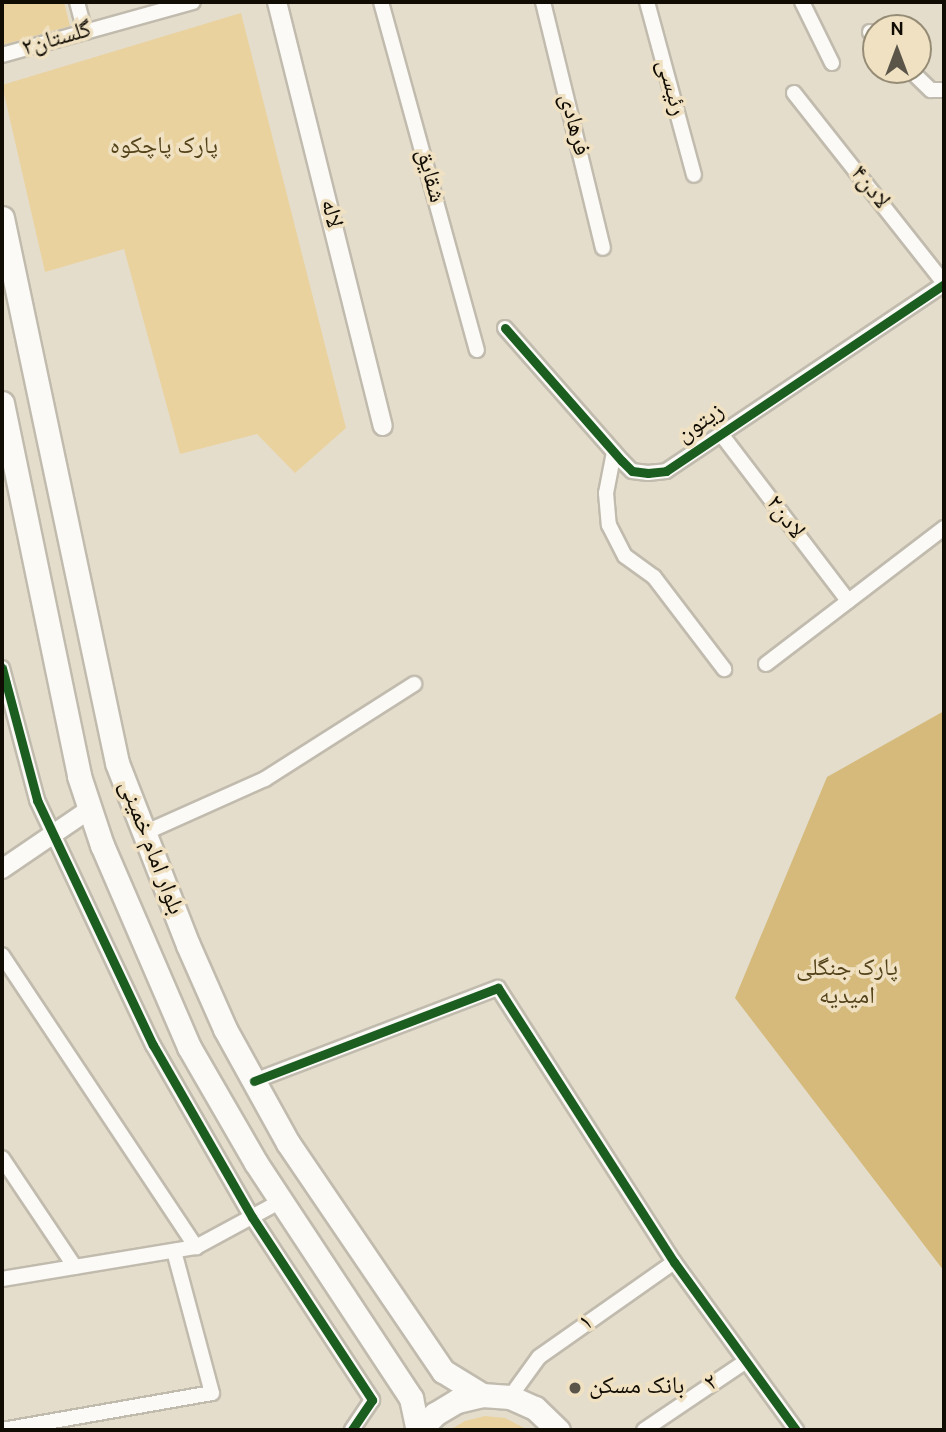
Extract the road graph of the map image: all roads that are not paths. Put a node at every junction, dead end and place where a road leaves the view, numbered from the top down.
1 (77, 2) edge
2 (193, 2) edge
3 (277, 2) edge
4 (381, 2) edge
5 (543, 2) edge
6 (647, 2) edge
7 (802, 2) edge
8 (85, 32) junction
9 (2, 55) edge
10 (832, 63) dead end
11 (925, 84) edge
12 (944, 90) edge
13 (794, 93) dead end
14 (694, 175) dead end
15 (2, 218) edge
16 (603, 248) dead end
17 (944, 284) edge
18 (505, 328) dead end
19 (477, 350) dead end
20 (2, 403) edge
21 (383, 426) dead end
22 (721, 435) junction
23 (614, 452) junction
24 (53, 472) junction
25 (9, 480) edge
26 (944, 528) edge
27 (848, 601) junction
28 (766, 664) dead end
29 (2, 668) edge
30 (724, 669) dead end
31 (414, 684) dead end
32 (90, 809) junction
33 (53, 832) junction
34 (142, 834) junction
35 (2, 869) edge
36 (2, 955) edge
37 (254, 1081) junction
38 (2, 1158) edge
39 (281, 1201) junction
40 (252, 1217) junction
41 (196, 1247) junction
42 (174, 1251) junction
43 (674, 1262) junction
44 (75, 1267) junction
45 (2, 1279) edge
46 (414, 1330) junction
47 (382, 1351) junction
48 (745, 1362) junction
49 (482, 1395) junction
50 (510, 1397) junction
51 (2, 1430) edge
52 (352, 1430) edge
53 (419, 1430) edge
54 (558, 1430) edge
55 (644, 1430) edge
56 (796, 1430) edge

1 - 8 street
2 - 8 street, گلستان۲
3 - 21 street, لاله
4 - 19 street, شقایق
5 - 16 street, فرهادی
6 - 14 street, رئیسی
7 - 10 street
8 - 9 street, گلستان۲
11 - 12 street
13 - 17 street, لادن۴
15 - 24 main road, بلوار امام خمینی
17 - 22 street, زیتون
18 - 23 street, زیتون
20 - 25 main road, بلوار امام خمینی
22 - 23 street, زیتون
22 - 27 street, لادن۲
23 - 30 street
24 - 25 main road
24 - 34 main road, بلوار امام خمینی
25 - 32 main road, بلوار امام خمینی
26 - 27 street
27 - 28 street
29 - 33 street
31 - 34 street
32 - 33 street
32 - 39 main road, بلوار امام خمینی
33 - 35 street
33 - 40 street
34 - 37 main road, بلوار امام خمینی
36 - 41 street
37 - 43 street
37 - 46 main road, بلوار امام خمینی
38 - 44 street
39 - 40 street
39 - 47 main road, بلوار امام خمینی
40 - 41 street
40 - 52 street
41 - 42 street
42 - 44 street
42 - 51 street
43 - 48 street
43 - 50 street, ۱
44 - 45 street
46 - 47 main road
46 - 49 main road, بلوار امام خمینی
47 - 53 main road, بلوار امام خمینی
48 - 55 street, ۲
48 - 56 street
49 - 50 main road
49 - 53 main road
50 - 54 main road

